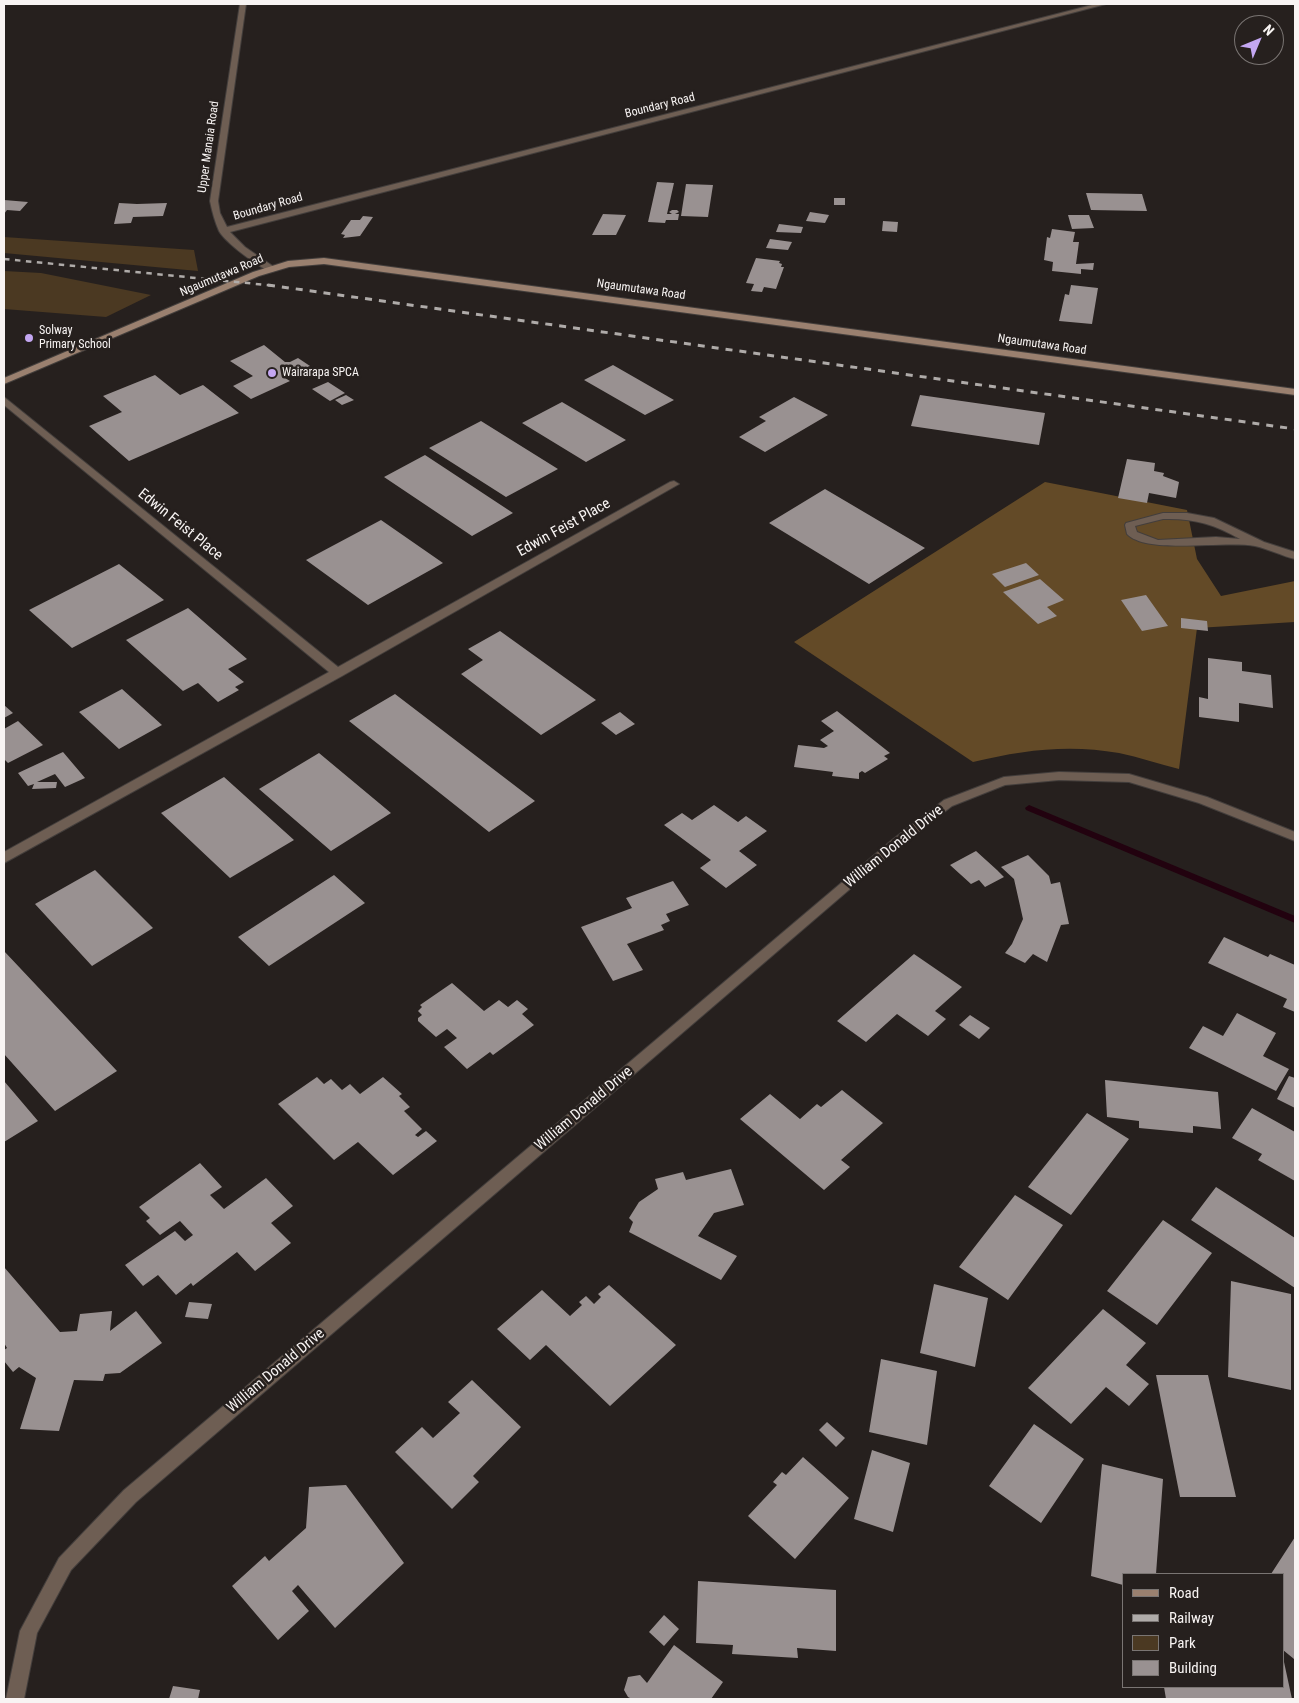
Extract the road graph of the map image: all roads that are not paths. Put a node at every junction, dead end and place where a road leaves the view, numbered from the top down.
1 (243, 4) edge
2 (1104, 4) edge
3 (223, 231) junction
4 (271, 269) junction
5 (4, 381) edge
6 (1295, 392) edge
7 (4, 400) edge
8 (674, 484) dead end
9 (1256, 543) junction
10 (1295, 556) edge
11 (338, 672) junction
12 (1295, 837) edge
13 (4, 858) edge
14 (15, 1699) edge

1 - 3 street, Upper Manaia Road
2 - 3 street, Boundary Road
3 - 4 street, Upper Manaia Road
4 - 5 main road, Ngaumutawa Road
4 - 6 main road, Ngaumutawa Road
7 - 11 street, Edwin Feist Place
8 - 11 street, Edwin Feist Place
9 - 9 street
9 - 10 street
11 - 13 street, Edwin Feist Place
12 - 14 street, William Donald Drive

